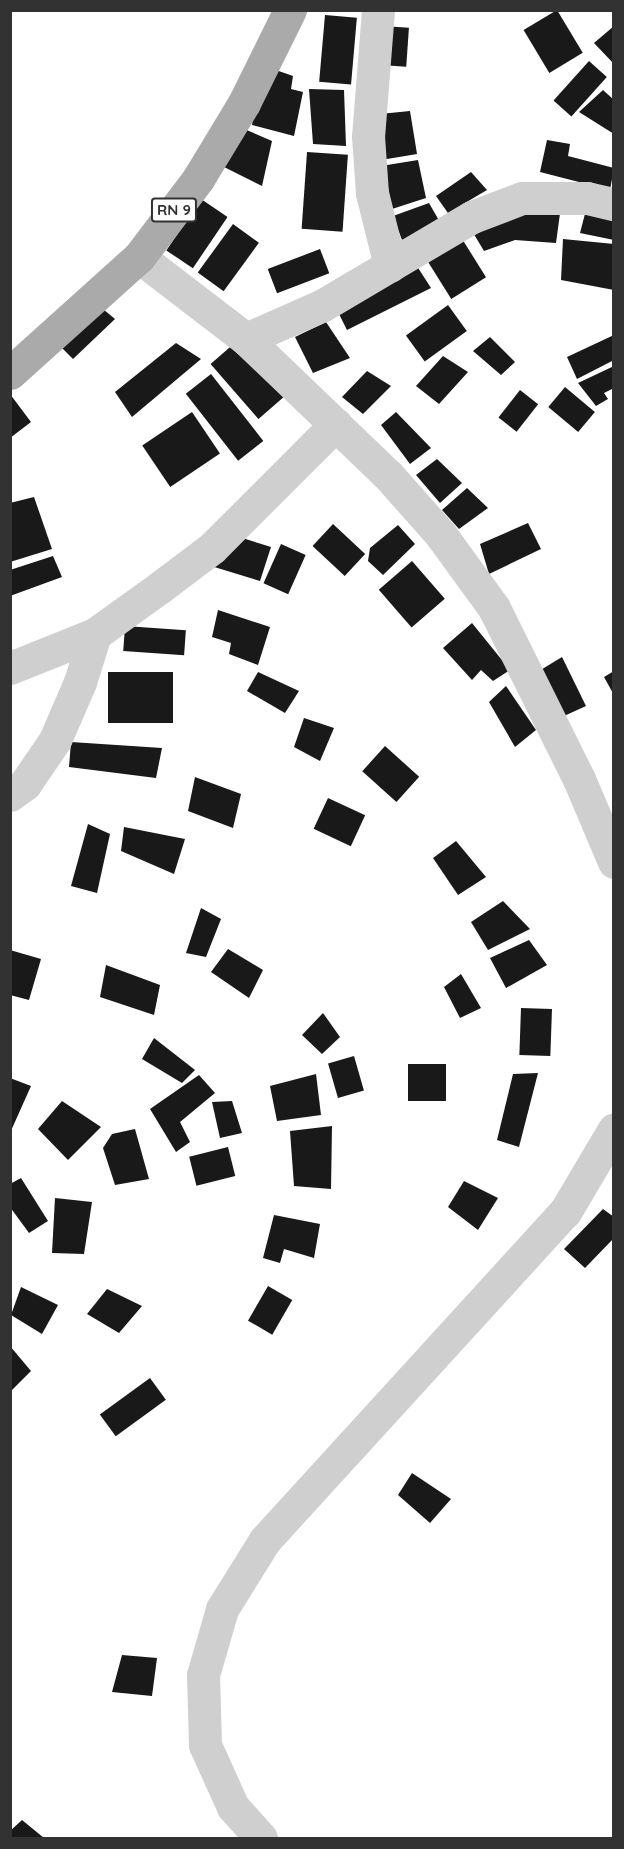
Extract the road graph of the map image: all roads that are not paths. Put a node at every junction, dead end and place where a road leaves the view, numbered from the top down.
1 (290, 10) edge
2 (378, 10) edge
3 (614, 204) edge
4 (139, 257) junction
5 (390, 266) junction
6 (246, 339) junction
7 (10, 373) edge
8 (336, 424) junction
9 (95, 634) junction
10 (10, 668) edge
11 (10, 795) edge
12 (614, 862) edge
13 (614, 1129) edge
14 (261, 1839) edge

1 - 4 main road, RN 9 / RN 9
2 - 5 street
3 - 5 street
4 - 6 street
4 - 7 main road, RN 9 / RN 9
5 - 6 street
6 - 8 street
8 - 9 street
8 - 12 street
9 - 10 street
9 - 11 street
13 - 14 street

